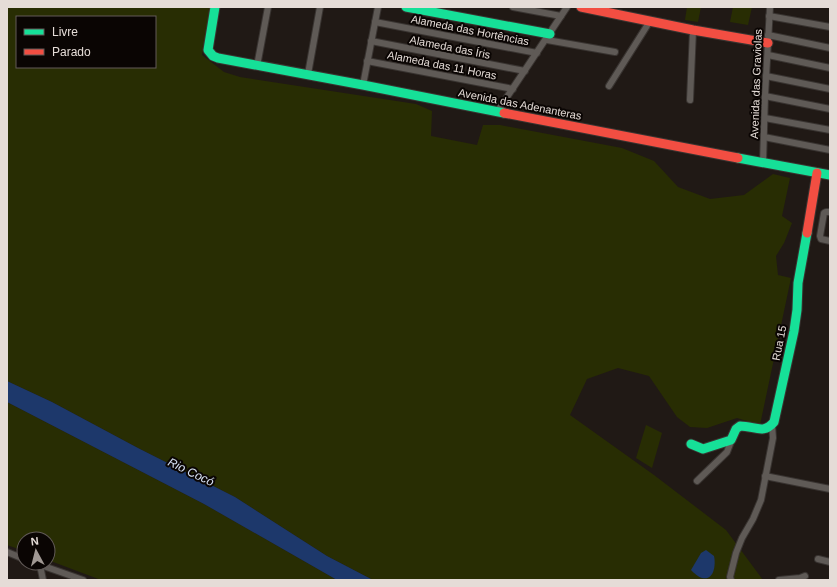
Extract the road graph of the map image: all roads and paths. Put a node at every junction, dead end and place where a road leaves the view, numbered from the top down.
1 (215, 7) edge
2 (268, 7) edge
3 (320, 7) edge
4 (378, 7) edge
5 (406, 7) edge
6 (513, 7) edge
7 (567, 7) edge
8 (581, 7) edge
9 (770, 7) edge
10 (561, 16) junction
11 (769, 16) junction
12 (650, 21) junction
13 (375, 22) junction
14 (830, 27) edge
15 (693, 30) junction
16 (548, 37) junction
17 (768, 39) junction
18 (371, 42) junction
19 (830, 48) edge
20 (614, 52) dead end
21 (537, 53) junction
22 (768, 55) junction
23 (367, 61) junction
24 (257, 66) junction
25 (830, 68) edge
26 (525, 72) junction
27 (308, 74) junction
28 (766, 76) junction
29 (363, 85) junction
30 (609, 86) dead end
31 (513, 89) junction
32 (830, 89) edge
33 (765, 96) junction
34 (690, 100) dead end
35 (830, 109) edge
36 (497, 112) junction
37 (765, 118) junction
38 (830, 130) edge
39 (764, 137) junction
40 (830, 150) edge
41 (764, 163) junction
42 (817, 173) junction
43 (830, 175) edge
44 (830, 212) edge
45 (830, 241) edge
46 (772, 425) junction
47 (732, 439) junction
48 (691, 444) dead end
49 (765, 476) junction
50 (697, 481) dead end
51 (830, 489) edge
52 (818, 559) dead end
53 (830, 562) edge
54 (56, 570) edge
55 (806, 576) dead end
56 (83, 580) edge
57 (731, 580) edge
58 (779, 580) edge

1 - 24 street, Avenida das Adenanteras
2 - 24 street
3 - 27 street
4 - 13 street
5 - 16 street
6 - 10 street
7 - 10 street
8 - 12 street
9 - 11 street, Avenida das Graviolas
10 - 16 street
11 - 14 street
11 - 17 street, Avenida das Graviolas
12 - 15 street
12 - 30 street
13 - 18 street
13 - 21 street, Alameda das Hortências
15 - 17 street
15 - 34 street
16 - 20 street
16 - 21 street
17 - 19 street
17 - 22 street, Avenida das Graviolas
18 - 23 street
18 - 26 street, Alameda das Íris
21 - 26 street
22 - 25 street
22 - 28 street, Avenida das Graviolas
23 - 29 street
23 - 31 street, Alameda das 11 Horas
24 - 27 street, Avenida das Adenanteras
26 - 31 street
27 - 29 street, Avenida das Adenanteras
28 - 32 street
28 - 33 street, Avenida das Graviolas
29 - 36 street, Avenida das Adenanteras
31 - 36 street
33 - 35 street
33 - 37 street, Avenida das Graviolas
36 - 41 street, Avenida das Adenanteras
37 - 38 street
37 - 39 street, Avenida das Graviolas
39 - 40 street
39 - 41 street, Avenida das Graviolas
41 - 42 street, Avenida das Adenanteras
42 - 43 street, Avenida das Adenanteras
42 - 46 street, Rua 15
44 - 45 street
46 - 47 street
46 - 49 street
47 - 48 street
47 - 50 street
49 - 51 street
49 - 57 street
52 - 53 street
54 - 56 street
55 - 58 street

